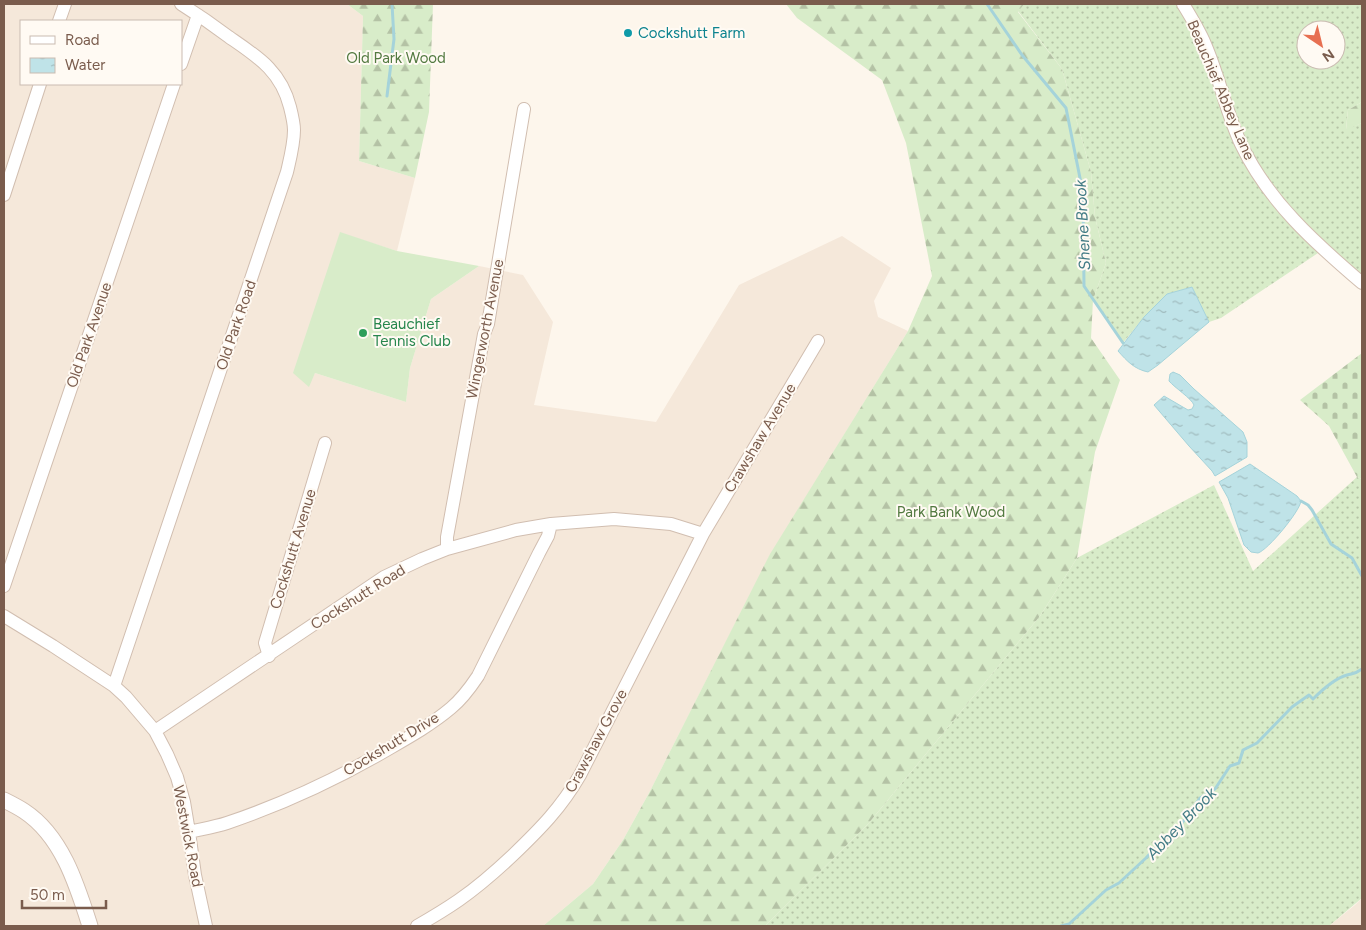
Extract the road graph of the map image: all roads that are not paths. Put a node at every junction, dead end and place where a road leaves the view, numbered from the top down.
1 (65, 4) edge
2 (181, 4) edge
3 (1183, 4) edge
4 (198, 15) junction
5 (59, 20) edge
6 (182, 61) edge
7 (40, 85) edge
8 (174, 85) edge
9 (524, 109) dead end
10 (4, 195) edge
11 (1362, 283) edge
12 (818, 341) dead end
13 (325, 443) dead end
14 (551, 524) junction
15 (703, 534) junction
16 (447, 549) junction
17 (4, 586) edge
18 (4, 616) edge
19 (269, 656) junction
20 (114, 686) junction
21 (155, 731) junction
22 (4, 800) edge
23 (190, 832) junction
24 (90, 926) edge
25 (206, 926) edge
26 (416, 926) edge

1 - 5 street
2 - 4 street, Old Park Road
3 - 11 street, Beauchief Abbey Lane
4 - 6 street
4 - 20 street, Old Park Road
7 - 10 street
8 - 17 street, Old Park Avenue
9 - 16 street, Wingerworth Avenue
12 - 15 street, Crawshaw Avenue
13 - 19 street, Cockshutt Avenue
14 - 15 street, Cockshutt Road
14 - 16 street, Cockshutt Road
14 - 23 street, Cockshutt Drive
15 - 26 street, Crawshaw Grove
16 - 19 street, Cockshutt Road
18 - 20 street, Westwick Road
19 - 21 street, Cockshutt Road
20 - 21 street, Westwick Road
21 - 23 street, Westwick Road
22 - 24 street
23 - 25 street, Westwick Road

